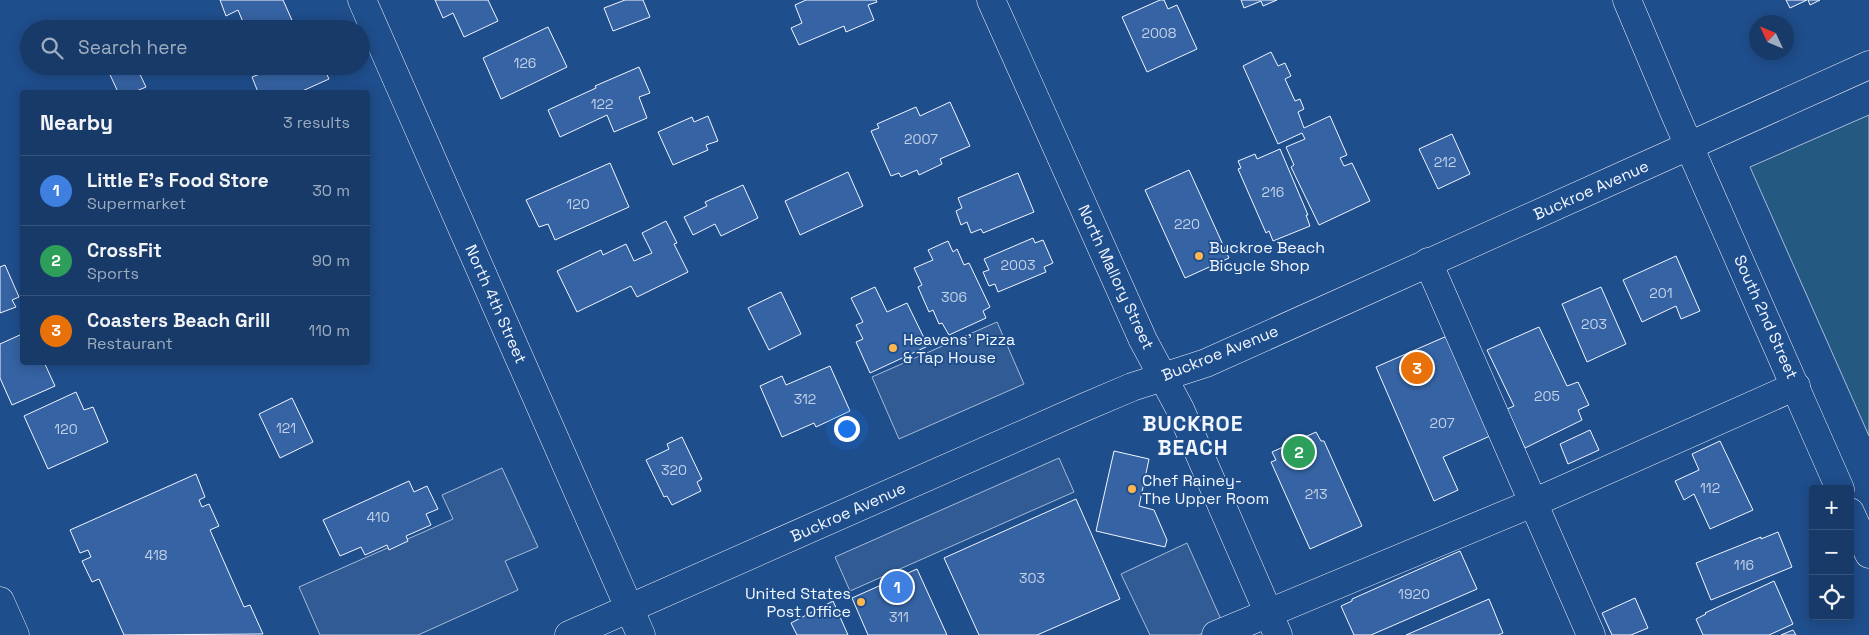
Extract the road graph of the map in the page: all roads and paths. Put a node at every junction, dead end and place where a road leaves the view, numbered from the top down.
1 (362, 0) edge
2 (991, 0) edge
3 (1627, 0) edge
4 (1869, 65) edge
5 (1690, 146) junction
6 (1428, 262) junction
7 (1164, 377) junction
8 (1796, 386) junction
9 (1838, 485) edge
10 (1533, 502) junction
11 (1854, 521) edge
12 (1869, 554) edge
13 (0, 601) edge
14 (630, 608) junction
15 (1273, 624) edge
16 (15, 635) edge
17 (569, 635) edge
18 (641, 635) edge
19 (1216, 635) edge
20 (1591, 635) edge

1 - 14 street, North 4th Street
2 - 7 street, North Mallory Street
3 - 5 street, South 2nd Street
4 - 5 street, Buckroe Avenue
5 - 6 street, Buckroe Avenue
5 - 8 street, South 2nd Street
6 - 7 street, Buckroe Avenue
6 - 10 street
7 - 14 street, Buckroe Avenue
7 - 15 street, North Mallory Street
8 - 9 street, South 2nd Street
8 - 10 street
10 - 15 street
10 - 20 street
11 - 12 street
13 - 16 street
14 - 17 street, Buckroe Avenue
14 - 18 street, North 4th Street
15 - 19 street

